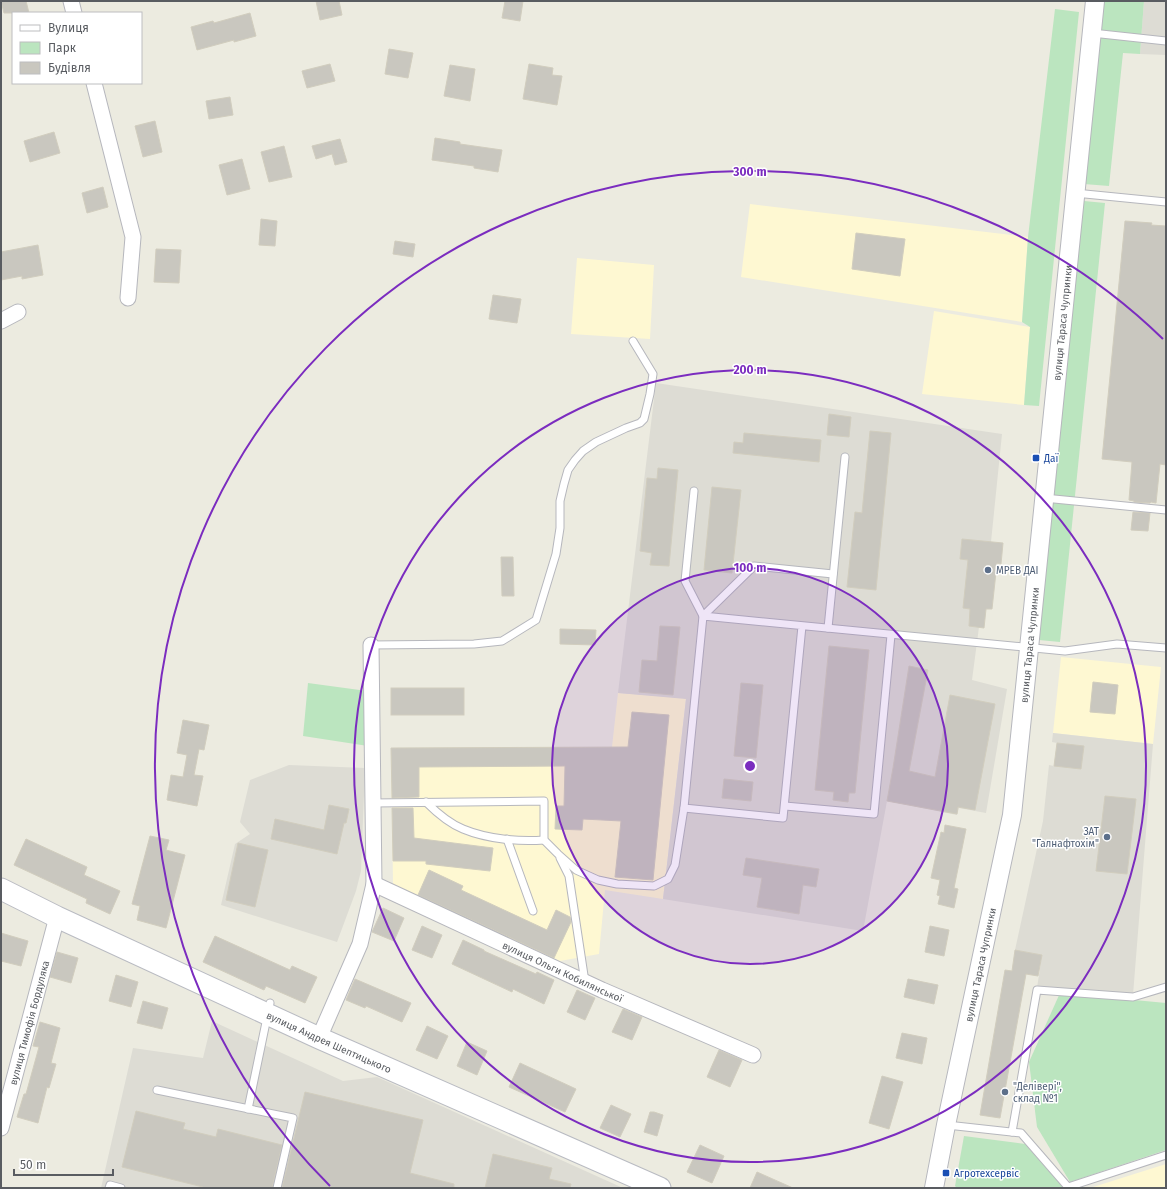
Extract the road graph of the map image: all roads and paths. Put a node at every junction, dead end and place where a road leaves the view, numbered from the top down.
1 (71, 1) edge
2 (1095, 1) edge
3 (74, 12) edge
4 (1091, 33) junction
5 (1166, 41) edge
6 (94, 84) edge
7 (1075, 192) junction
8 (1166, 202) edge
9 (128, 298) dead end
10 (18, 312) dead end
11 (1, 320) edge
12 (633, 341) dead end
13 (845, 457) dead end
14 (694, 491) dead end
15 (1044, 498) junction
16 (1166, 510) edge
17 (833, 574) junction
18 (703, 616) junction
19 (802, 626) junction
20 (828, 628) junction
21 (892, 634) junction
22 (371, 645) joint
23 (1029, 648) junction
24 (1166, 648) edge
25 (426, 802) junction
26 (373, 803) junction
27 (785, 806) junction
28 (684, 808) junction
29 (507, 840) junction
30 (544, 840) junction
31 (558, 854) junction
32 (374, 884) junction
33 (1, 889) edge
34 (533, 911) dead end
35 (57, 917) junction
36 (585, 982) junction
37 (1166, 987) edge
38 (269, 1009) junction
39 (319, 1038) junction
40 (753, 1055) dead end
41 (158, 1090) dead end
42 (248, 1108) junction
43 (946, 1125) junction
44 (1, 1128) edge
45 (1012, 1132) junction
46 (1166, 1155) edge
47 (109, 1188) edge
48 (121, 1188) edge
49 (277, 1188) edge
50 (660, 1188) edge
51 (934, 1188) edge

1 - 3 street
2 - 4 street, вулиця Тараса Чупринки
4 - 5 lane
4 - 7 street, вулиця Тараса Чупринки
6 - 9 street
7 - 8 lane
7 - 15 street, вулиця Тараса Чупринки
10 - 11 street
12 - 22 lane
13 - 17 lane
14 - 18 lane
15 - 16 lane
15 - 23 street, вулиця Тараса Чупринки
17 - 18 lane
17 - 20 lane
18 - 19 lane
18 - 28 lane
19 - 20 lane
19 - 27 lane
20 - 21 lane
21 - 23 lane
21 - 27 lane
22 - 26 street
23 - 24 lane
23 - 43 street, вулиця Тараса Чупринки
25 - 26 lane
25 - 29 lane
25 - 30 lane
26 - 32 street
27 - 28 lane
28 - 31 lane
29 - 30 lane
29 - 34 lane
30 - 31 lane
31 - 36 lane
32 - 36 street, вулиця Ольги Кобилянської
32 - 39 street
33 - 35 main road, вулиця Андрея Шептицького
35 - 38 main road, вулиця Андрея Шептицького
35 - 44 street, вулиця Тимофія Бордуляка
36 - 40 street, вулиця Ольги Кобилянської
37 - 45 lane
38 - 39 main road, вулиця Андрея Шептицького
38 - 42 lane
39 - 50 main road, вулиця Андрея Шептицького
41 - 42 lane
42 - 49 lane
43 - 45 lane
43 - 51 street, вулиця Тараса Чупринки
45 - 46 lane
47 - 48 lane

